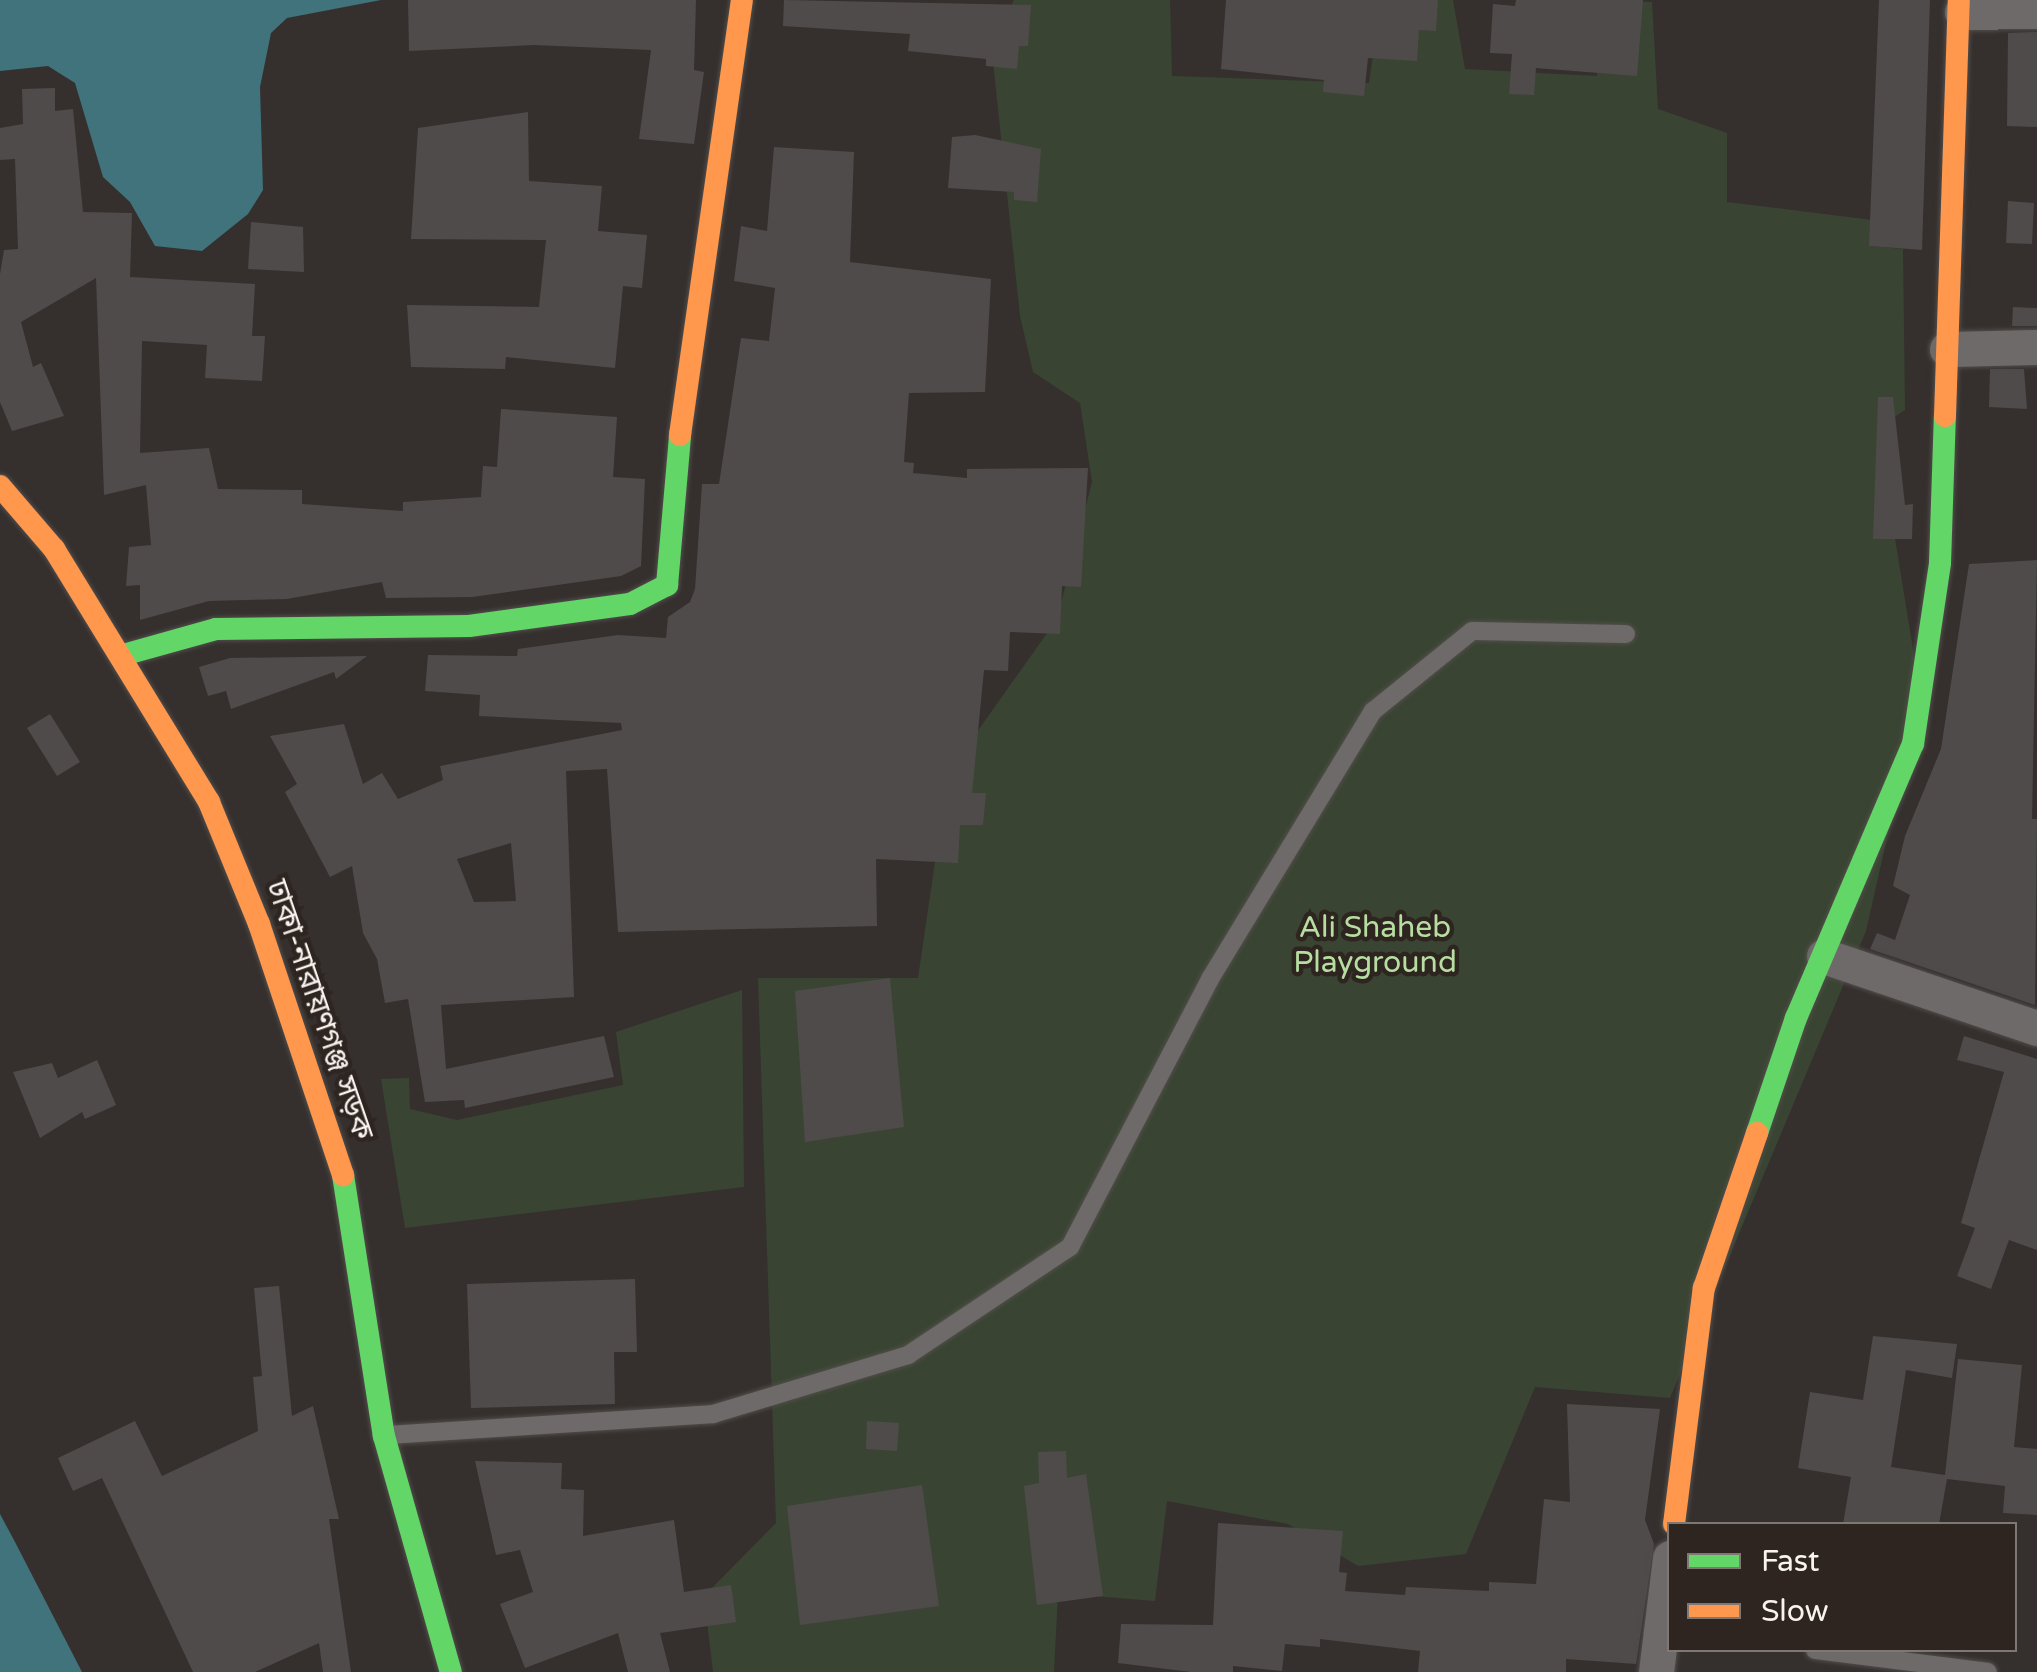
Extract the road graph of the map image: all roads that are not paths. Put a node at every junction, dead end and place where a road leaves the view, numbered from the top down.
1 (742, 0) edge
2 (1960, 6) edge
3 (2037, 11) edge
4 (2037, 347) edge
5 (1947, 349) junction
6 (0, 486) edge
7 (1626, 634) dead end
8 (123, 654) junction
9 (1824, 956) junction
10 (2037, 1028) edge
11 (384, 1436) junction
12 (1674, 1522) edge
13 (1667, 1601) edge
14 (1665, 1630) edge
15 (1831, 1652) edge
16 (451, 1672) edge
17 (1656, 1672) edge
18 (1988, 1672) edge

1 - 8 main road
2 - 3 street
2 - 5 main road
4 - 5 street
5 - 9 main road
6 - 8 main road, ঢাকা-নারায়ণগঞ্জ সড়ক
7 - 11 lane
8 - 11 main road, ঢাকা-নারায়ণগঞ্জ সড়ক
9 - 10 street
9 - 12 main road
11 - 16 main road, ঢাকা-নারায়ণগঞ্জ সড়ক
13 - 14 street
14 - 17 street
15 - 18 lane

